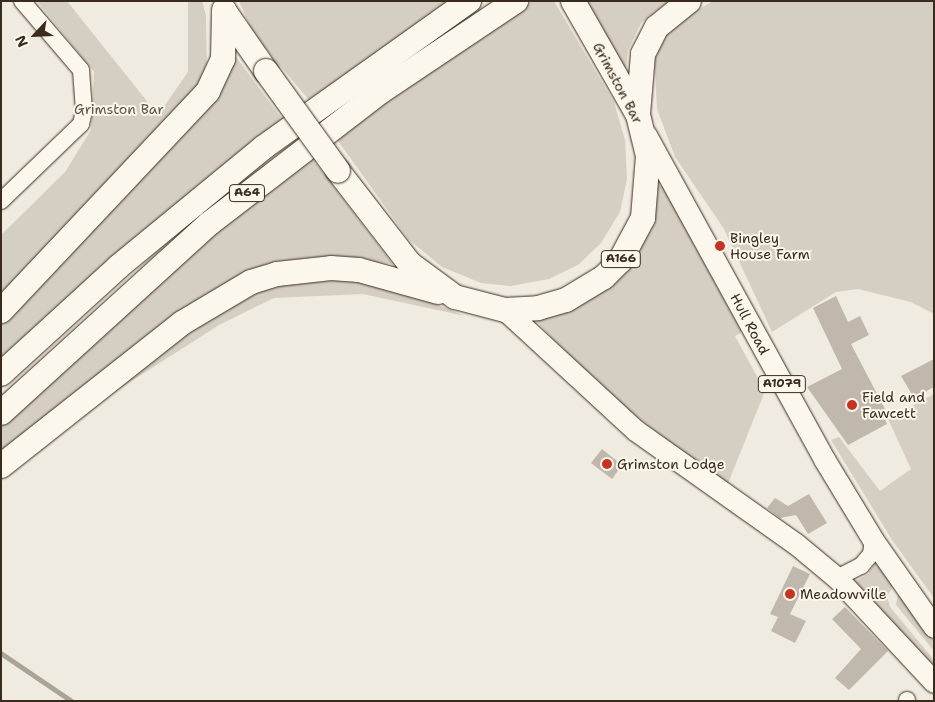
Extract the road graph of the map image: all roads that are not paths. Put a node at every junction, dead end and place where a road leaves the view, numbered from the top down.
1 (22, 1) edge
2 (469, 1) edge
3 (516, 1) edge
4 (689, 1) edge
5 (222, 6) edge
6 (578, 9) edge
7 (641, 124) junction
8 (1, 201) edge
9 (455, 297) junction
10 (505, 310) junction
11 (1, 311) edge
12 (1, 374) edge
13 (1, 413) edge
14 (1, 466) edge
15 (873, 540) junction
16 (837, 578) junction
17 (934, 627) edge
18 (934, 682) edge

1 - 8 lane
2 - 12 highway, A64
3 - 13 highway, A64
4 - 7 highway
5 - 9 highway, Grimston Bar / A166, bridge
5 - 11 highway
6 - 7 highway, Grimston Bar / A166
7 - 10 highway, Grimston Bar / A166
7 - 15 main road, Hull Road / A1079
9 - 10 highway, Grimston Bar / A166
9 - 14 highway
10 - 16 main road
15 - 16 lane
15 - 17 main road, Hull Road / A1079
16 - 18 main road

